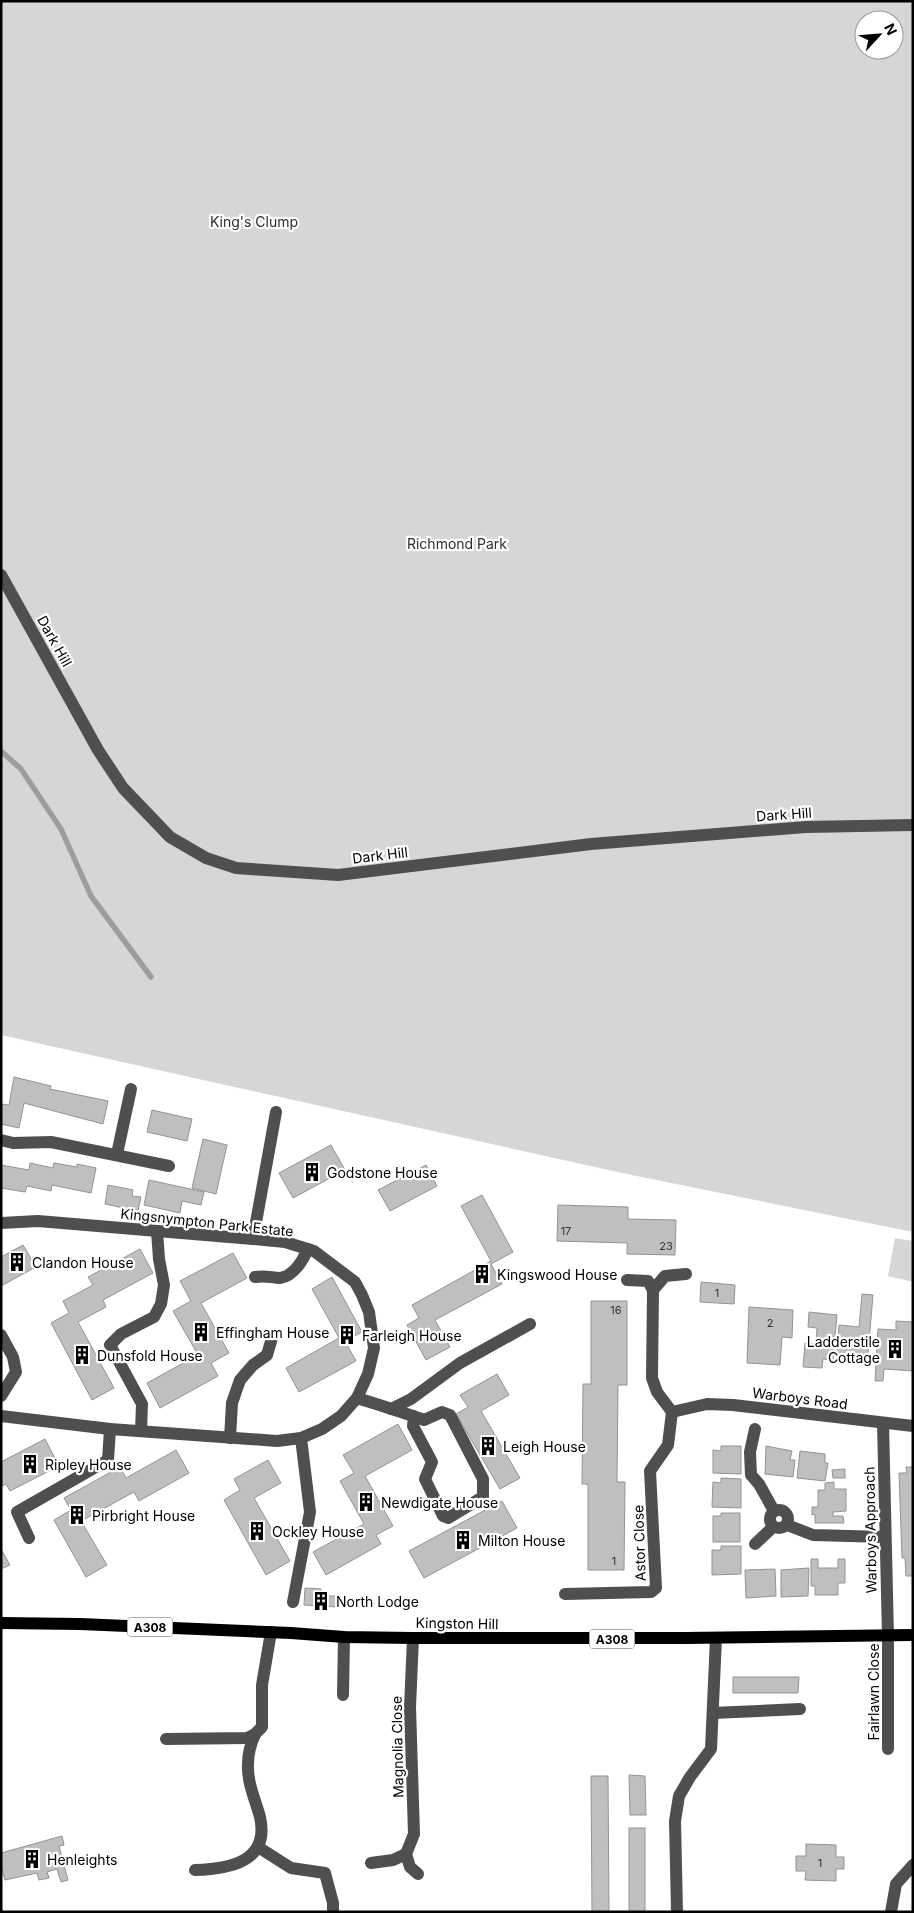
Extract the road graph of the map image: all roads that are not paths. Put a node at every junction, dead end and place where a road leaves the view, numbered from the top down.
1 (1, 575) edge
2 (913, 825) edge
3 (131, 1089) dead end
4 (276, 1112) dead end
5 (1, 1140) edge
6 (117, 1154) junction
7 (169, 1166) dead end
8 (1, 1223) edge
9 (157, 1231) junction
10 (253, 1239) junction
11 (308, 1249) junction
12 (686, 1274) dead end
13 (255, 1277) dead end
14 (627, 1280) dead end
15 (653, 1290) junction
16 (530, 1324) dead end
17 (1, 1335) edge
18 (272, 1338) dead end
19 (1, 1396) edge
20 (357, 1398) junction
21 (391, 1409) junction
22 (678, 1411) junction
23 (1, 1416) edge
24 (414, 1416) junction
25 (883, 1423) junction
26 (913, 1426) edge
27 (110, 1429) junction
28 (755, 1429) dead end
29 (141, 1431) junction
30 (230, 1438) junction
31 (301, 1438) junction
32 (774, 1511) junction
33 (787, 1525) junction
34 (773, 1527) junction
35 (885, 1537) junction
36 (29, 1538) dead end
37 (755, 1544) dead end
38 (565, 1594) dead end
39 (293, 1602) dead end
40 (1, 1623) edge
41 (271, 1632) junction
42 (913, 1635) edge
43 (888, 1636) junction
44 (344, 1637) junction
45 (413, 1638) junction
46 (716, 1638) junction
47 (343, 1695) dead end
48 (800, 1709) dead end
49 (713, 1713) junction
50 (255, 1734) junction
51 (166, 1739) dead end
52 (888, 1749) dead end
53 (258, 1847) junction
54 (406, 1854) junction
55 (370, 1863) dead end
56 (913, 1865) edge
57 (195, 1870) dead end
58 (418, 1874) dead end
59 (333, 1912) edge
60 (677, 1912) edge
61 (891, 1912) edge

1 - 2 street, Dark Hill
3 - 6 street
4 - 10 street
5 - 6 street
6 - 7 street
8 - 9 street, Kingsnympton Park Estate
9 - 10 street, Kingsnympton Park Estate
9 - 29 street
10 - 11 street, Kingsnympton Park Estate
11 - 13 street
11 - 20 street, Kingsnympton Park Estate
12 - 15 street
14 - 15 street
15 - 22 street
16 - 21 street
17 - 19 street
18 - 30 street
20 - 21 street
20 - 31 street, Kingsnympton Park Estate
21 - 24 street
22 - 25 street, Warboys Road
22 - 38 street, Astor Close
23 - 27 street, Kingsnympton Park Estate
24 - 24 street
25 - 26 street, Warboys Road
25 - 35 street, Warboys Approach
27 - 29 street, Kingsnympton Park Estate
27 - 36 street
28 - 32 street
29 - 30 street, Kingsnympton Park Estate
30 - 31 street, Kingsnympton Park Estate
31 - 39 street
32 - 33 street
32 - 34 street
33 - 34 street
33 - 35 street
34 - 37 street
35 - 43 street, Warboys Approach
40 - 41 main road, Kingston Hill / A308
41 - 44 main road, Kingston Hill / A308
41 - 50 street
42 - 43 main road, Kingston Hill / A308
43 - 46 main road, Kingston Hill / A308
43 - 52 street, Fairlawn Close
44 - 45 main road, Kingston Hill / A308
44 - 47 street
45 - 46 main road, Kingston Hill / A308
45 - 54 street, Magnolia Close
46 - 49 street
48 - 49 street
49 - 60 street
50 - 51 street
50 - 53 street
53 - 57 street
53 - 59 street
54 - 55 street
54 - 58 street
56 - 61 street

